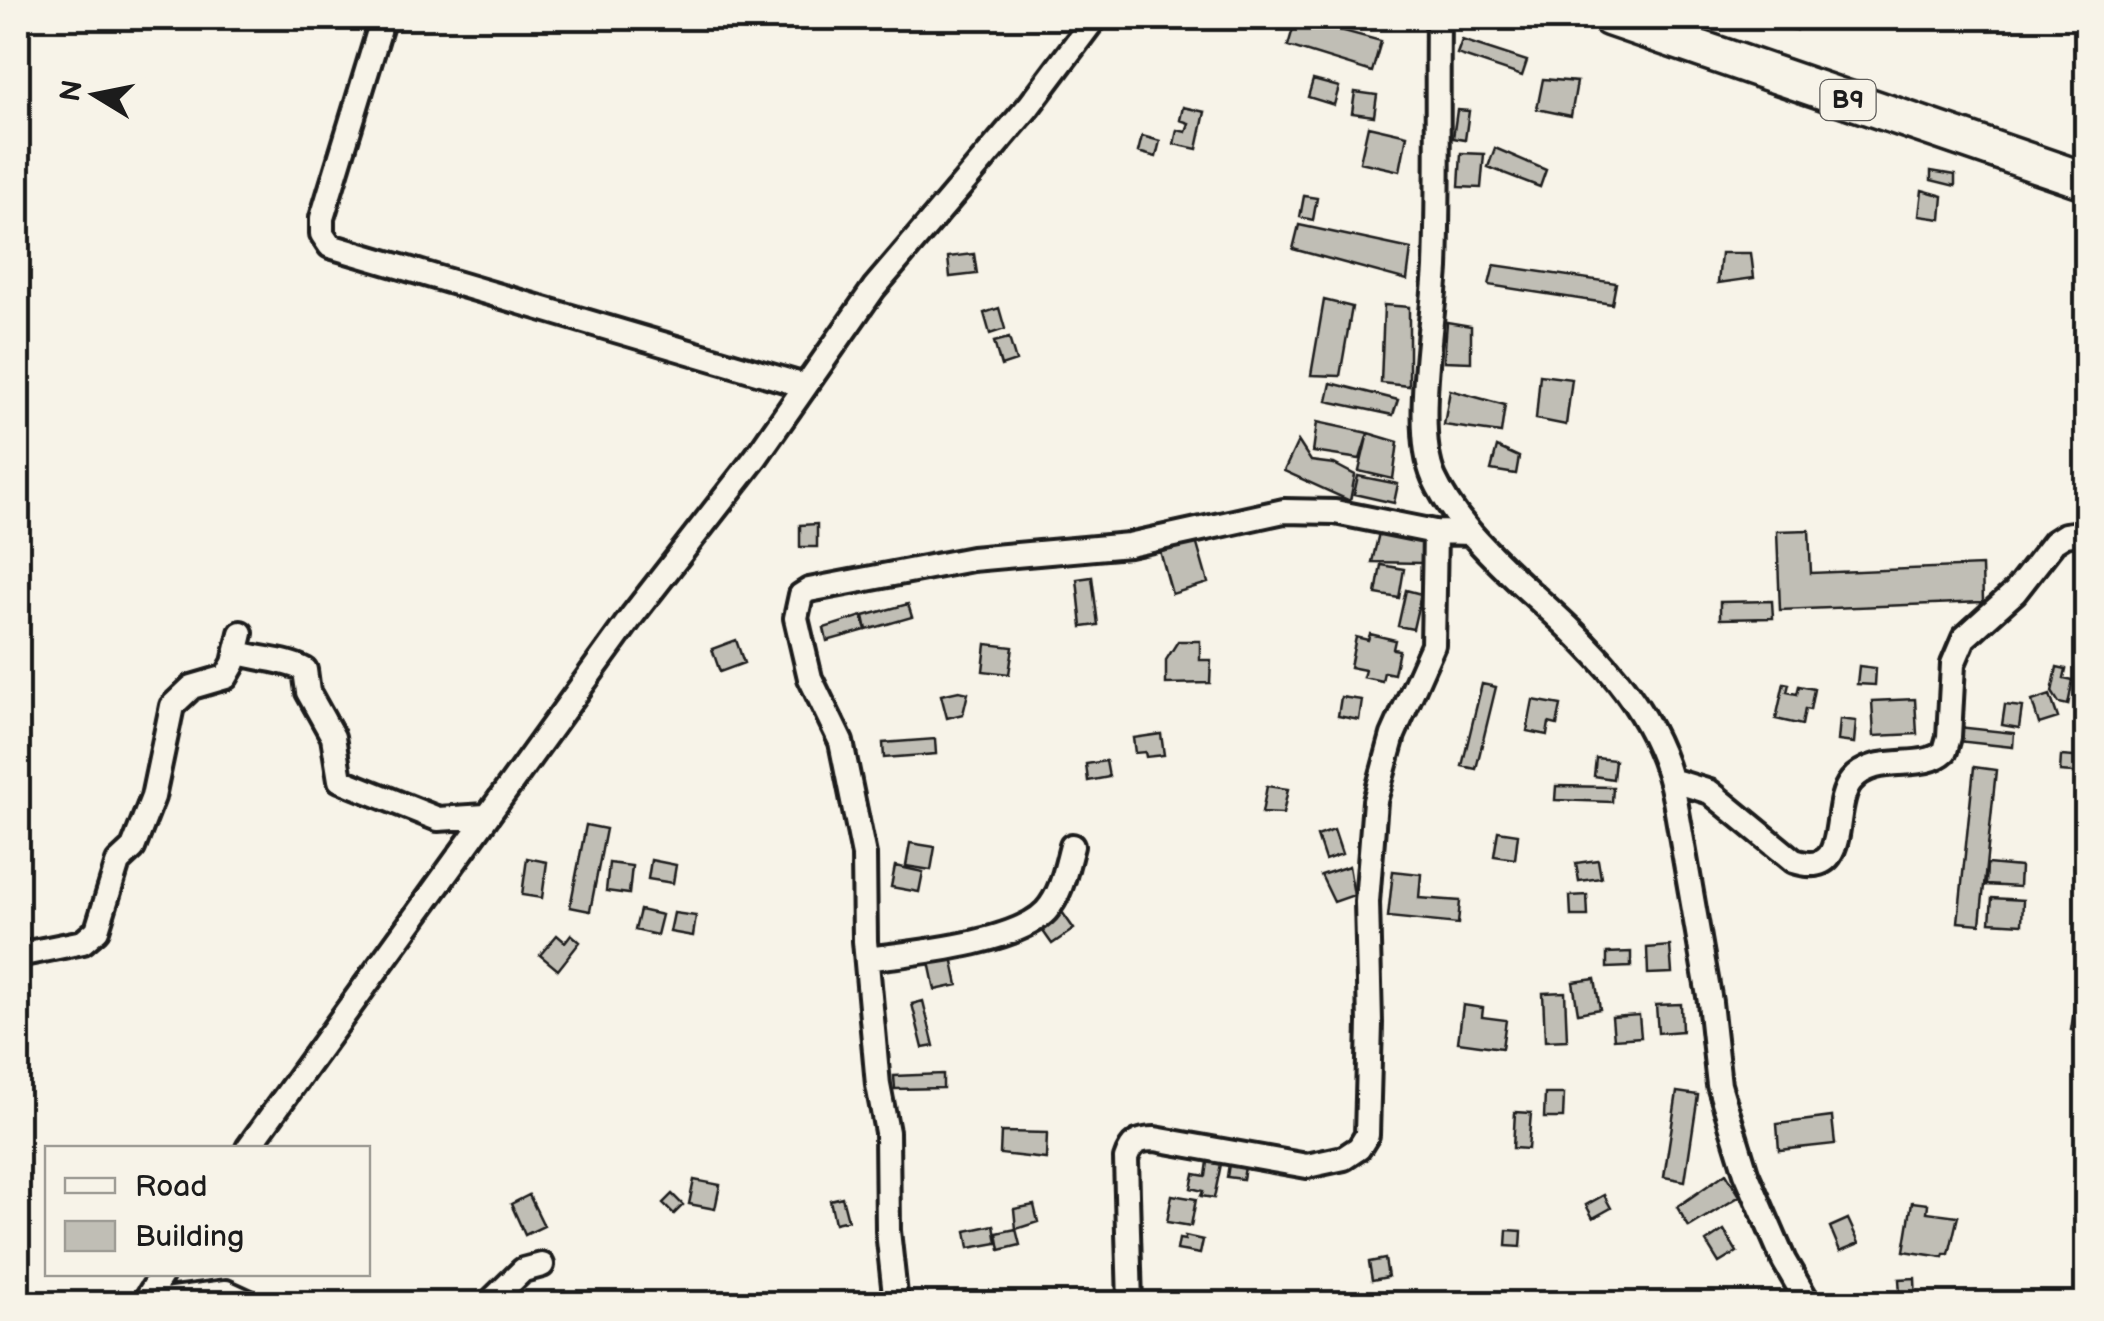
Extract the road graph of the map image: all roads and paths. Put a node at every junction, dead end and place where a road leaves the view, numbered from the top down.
1 (383, 18) edge
2 (1096, 18) edge
3 (1438, 18) edge
4 (1610, 18) edge
5 (2086, 181) edge
6 (805, 386) junction
7 (1436, 532) junction
8 (2086, 532) edge
9 (1471, 533) junction
10 (1672, 780) junction
11 (486, 816) junction
12 (1072, 846) dead end
13 (18, 955) edge
14 (867, 959) junction
15 (249, 1146) edge
16 (542, 1265) dead end
17 (161, 1276) edge
18 (143, 1303) edge
19 (252, 1304) edge
20 (488, 1304) edge
21 (896, 1304) edge
22 (1130, 1304) edge
23 (1809, 1304) edge

1 - 6 street
2 - 6 street
3 - 9 street
4 - 5 highway, B9
6 - 11 street
7 - 9 street
7 - 14 street
7 - 22 street
8 - 10 street
9 - 10 street
10 - 23 street
11 - 13 street
11 - 15 street
12 - 14 street
14 - 21 street
16 - 20 street
17 - 18 street
18 - 19 street

